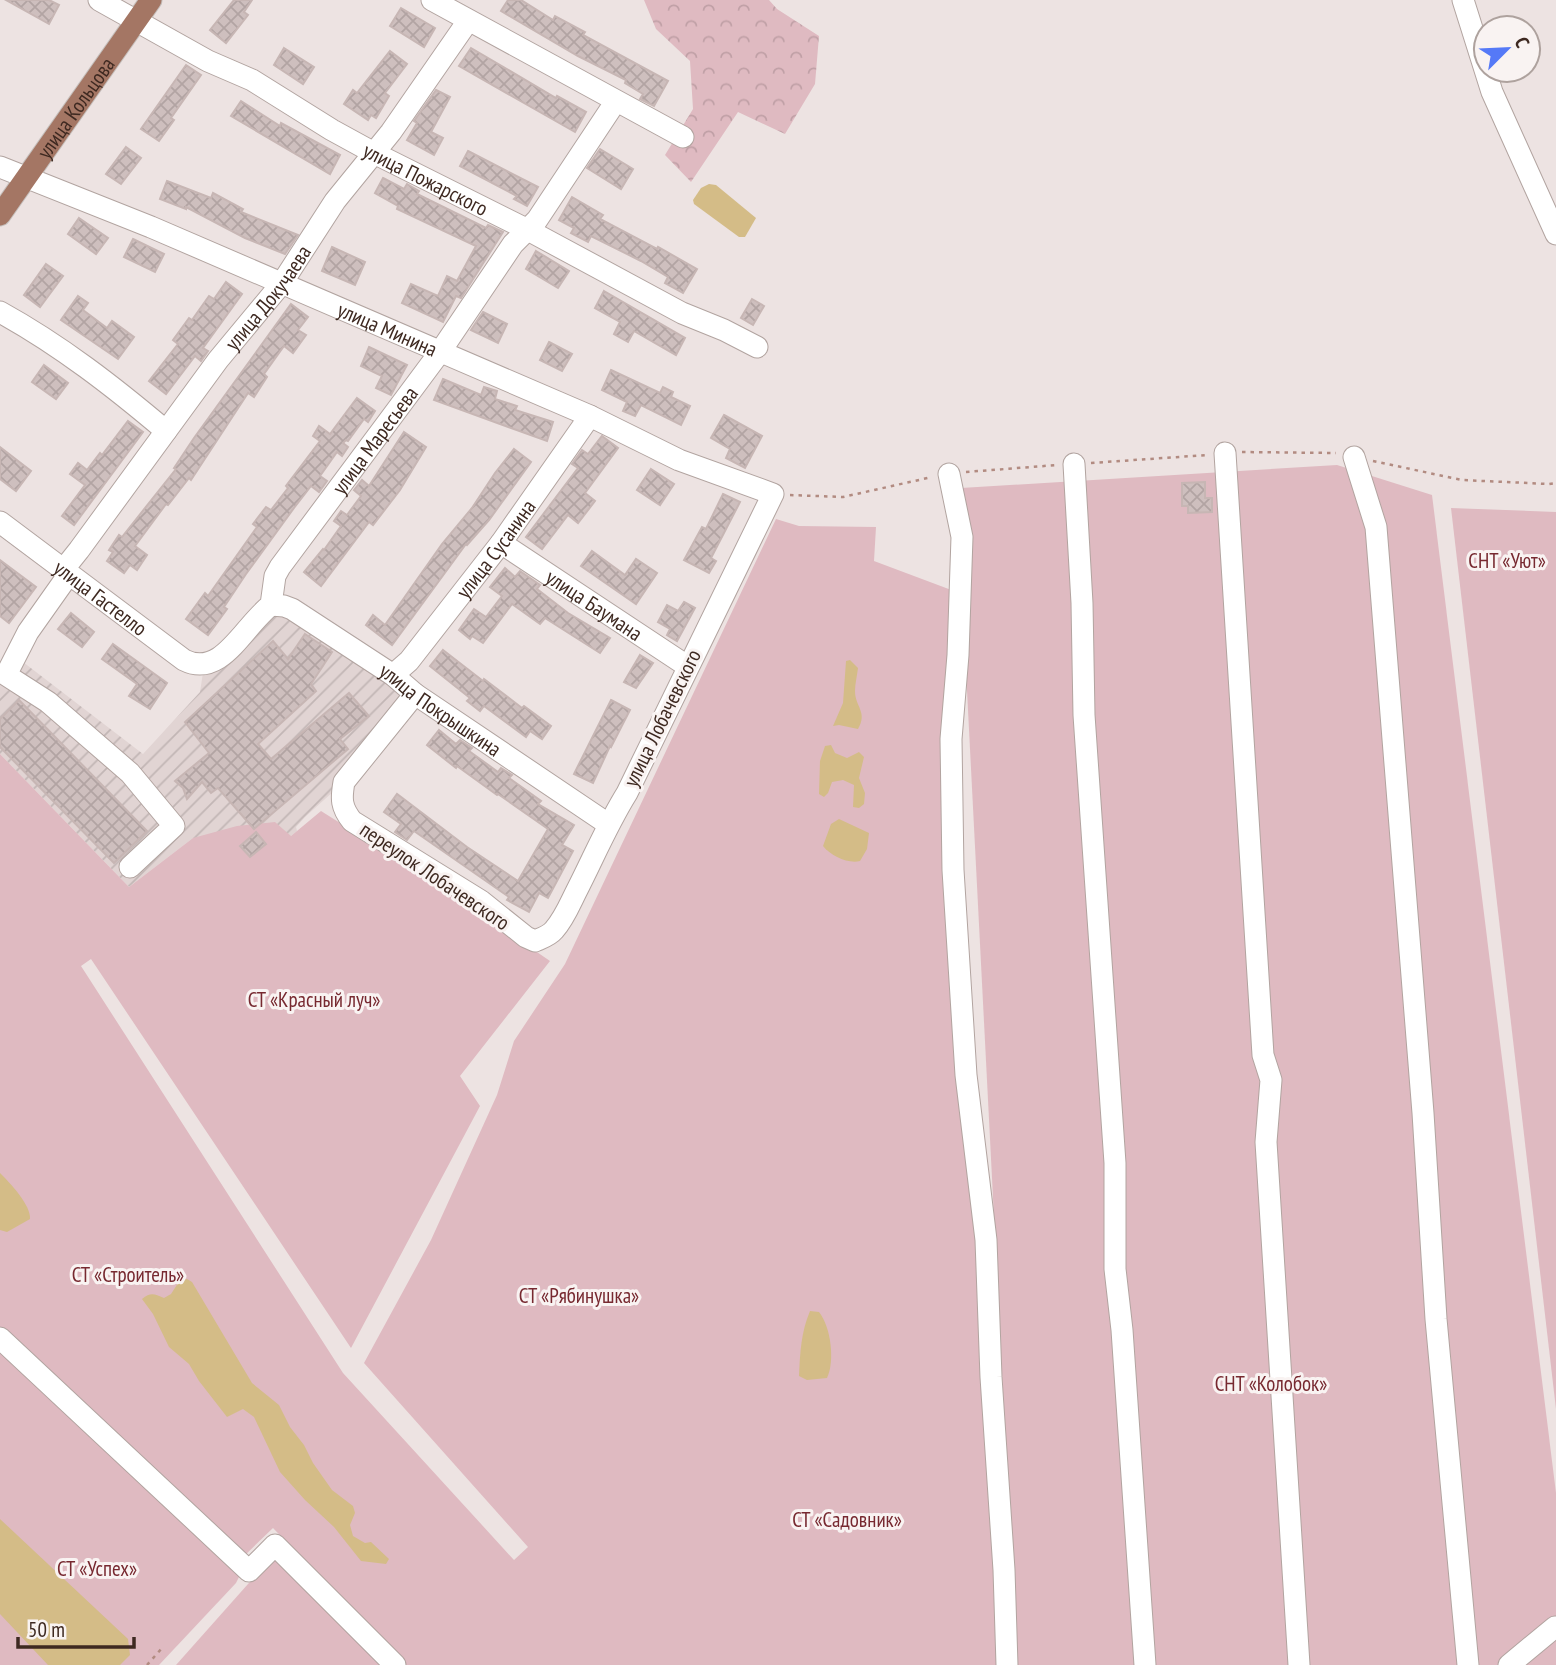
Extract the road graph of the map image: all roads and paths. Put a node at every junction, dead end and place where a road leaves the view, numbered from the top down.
1 (99, 0) edge
2 (151, 0) edge
3 (432, 0) edge
4 (1463, 0) edge
5 (137, 20) junction
6 (468, 21) junction
7 (616, 101) junction
8 (683, 137) dead end
9 (374, 153) junction
10 (0, 167) edge
11 (26, 178) junction
12 (0, 215) edge
13 (528, 230) junction
14 (1556, 234) edge
15 (282, 283) junction
16 (0, 312) edge
17 (757, 347) dead end
18 (440, 352) junction
19 (590, 415) junction
20 (166, 431) junction
21 (1225, 453) junction
22 (1354, 457) junction
23 (1073, 464) junction
24 (949, 474) junction
25 (1556, 482) edge
26 (773, 494) junction
27 (0, 522) edge
28 (501, 543) junction
29 (66, 572) junction
30 (271, 605) junction
31 (687, 666) junction
32 (393, 675) junction
33 (415, 694) junction
34 (608, 824) junction
35 (130, 867) dead end
36 (545, 937) joint
37 (0, 1338) edge
38 (1555, 1627) edge
39 (163, 1647) dead end
40 (147, 1665) edge
41 (395, 1665) edge
42 (1007, 1665) edge
43 (1144, 1665) edge
44 (1299, 1665) edge
45 (1468, 1665) edge
46 (1510, 1665) edge

1 - 5 street, улица Пожарского
2 - 5 main road, улица Кольцова
3 - 6 street
4 - 14 street
5 - 9 street, улица Пожарского
5 - 11 main road, улица Кольцова
6 - 7 street
6 - 9 street, улица Докучаева
7 - 8 street
7 - 13 street, улица Маресьева
9 - 13 street, улица Пожарского
9 - 15 street, улица Докучаева
10 - 11 street, улица Минина
11 - 12 main road, улица Кольцова
11 - 15 street, улица Минина
13 - 17 street, улица Пожарского
13 - 18 street, улица Маресьева
15 - 18 street, улица Минина
15 - 20 street, улица Докучаева
16 - 20 street
18 - 19 street, улица Минина
18 - 30 street, улица Маресьева
19 - 26 street, улица Минина
19 - 28 street, улица Сусанина
20 - 29 street, улица Докучаева
21 - 22 path
21 - 23 path
21 - 44 street
22 - 25 path
22 - 45 street
23 - 24 path
23 - 43 street
24 - 26 path
24 - 42 street
26 - 31 street, улица Лобачевского
27 - 29 street, улица Гастелло
28 - 31 street, улица Баумана
28 - 32 street, улица Сусанина
29 - 30 street, улица Гастелло
29 - 35 street, улица Докучаева
30 - 32 street, улица Покрышкина
31 - 34 street, улица Лобачевского
32 - 33 street, улица Покрышкина
33 - 34 street, улица Покрышкина
33 - 36 street, переулок Лобачевского
34 - 36 street, улица Лобачевского
37 - 41 street
38 - 46 street
39 - 40 path

